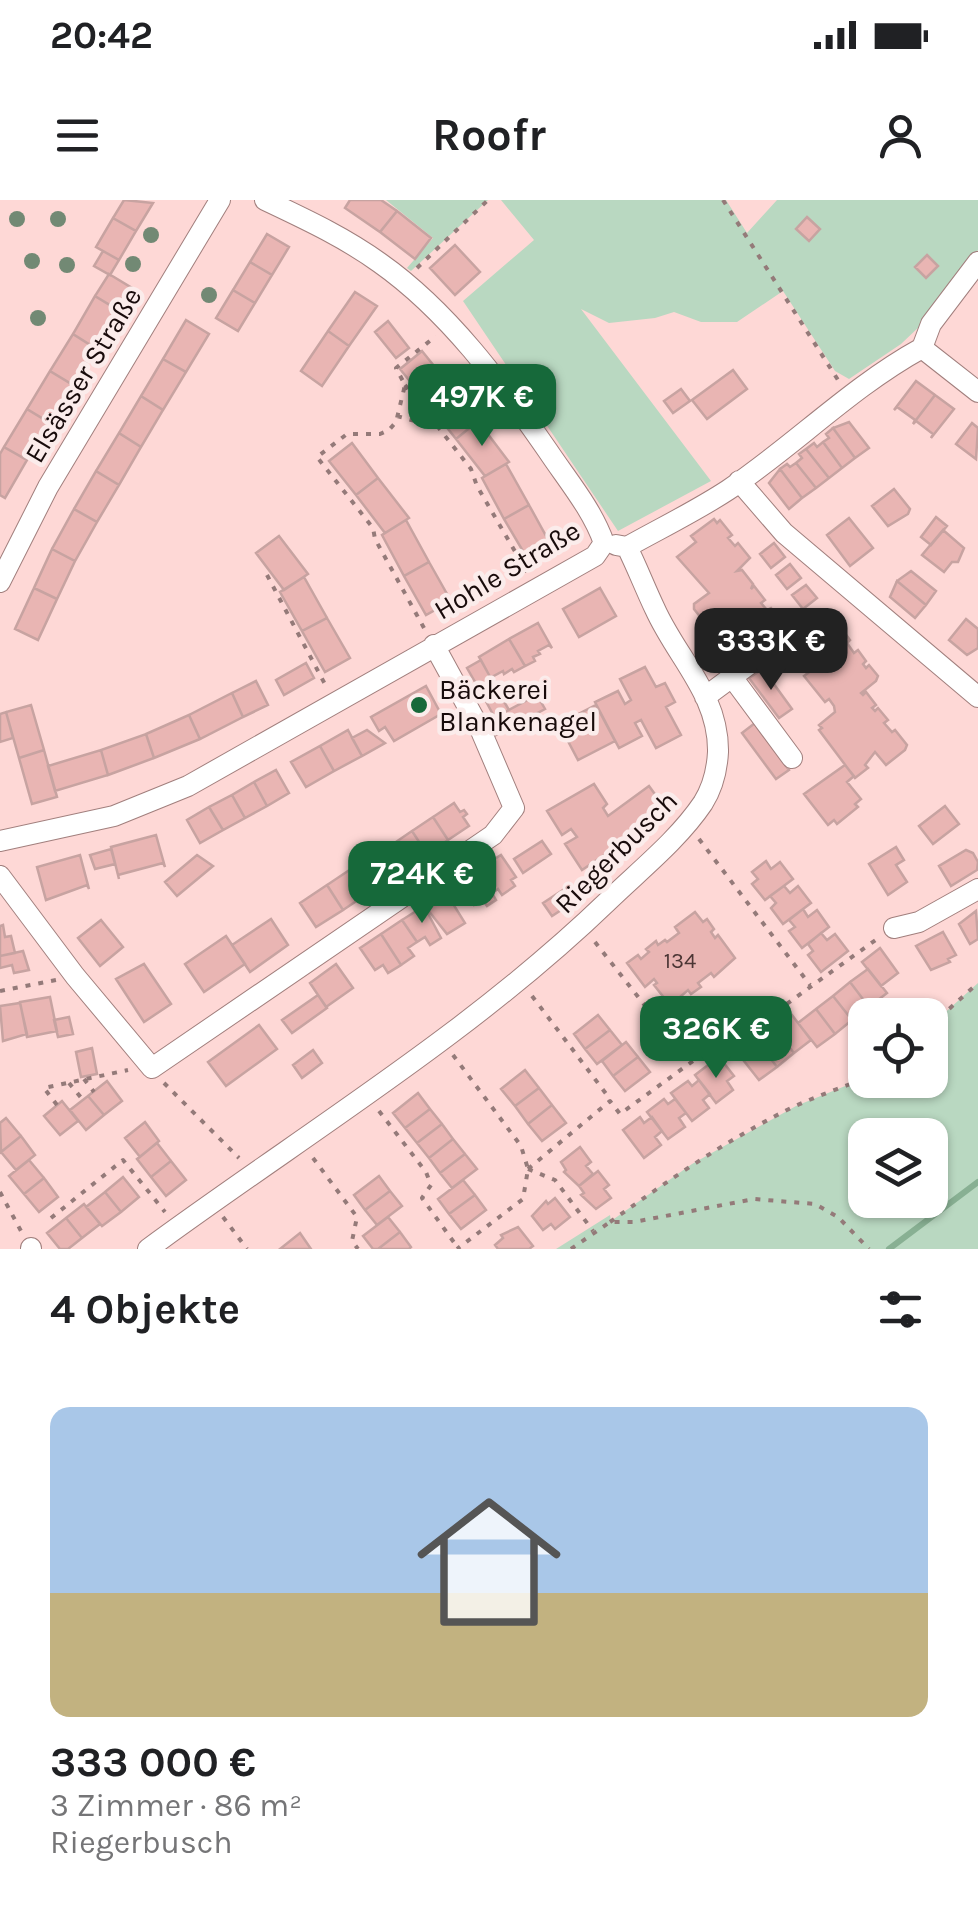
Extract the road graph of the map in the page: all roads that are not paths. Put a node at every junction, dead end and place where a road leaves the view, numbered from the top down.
1 (220, 200) edge
2 (265, 200) edge
3 (978, 262) edge
4 (922, 348) junction
5 (978, 392) edge
6 (739, 481) junction
7 (604, 543) junction
8 (627, 546) junction
9 (0, 582) edge
10 (802, 625) dead end
11 (434, 645) junction
12 (732, 677) junction
13 (705, 696) junction
14 (978, 697) edge
15 (792, 758) dead end
16 (0, 841) edge
17 (0, 876) edge
18 (978, 889) edge
19 (894, 928) road end
20 (148, 1249) edge

1 - 9 street, Elsässer Straße
2 - 7 street
3 - 4 street
4 - 5 street
4 - 6 street, Hohle Straße
6 - 8 street, Hohle Straße
6 - 14 street
7 - 8 street, Hohle Straße
7 - 11 street, Hohle Straße
8 - 13 street, Riegerbusch
10 - 12 street
11 - 16 street, Hohle Straße
11 - 17 street
12 - 13 street
12 - 15 street
13 - 20 street, Riegerbusch
18 - 19 street

